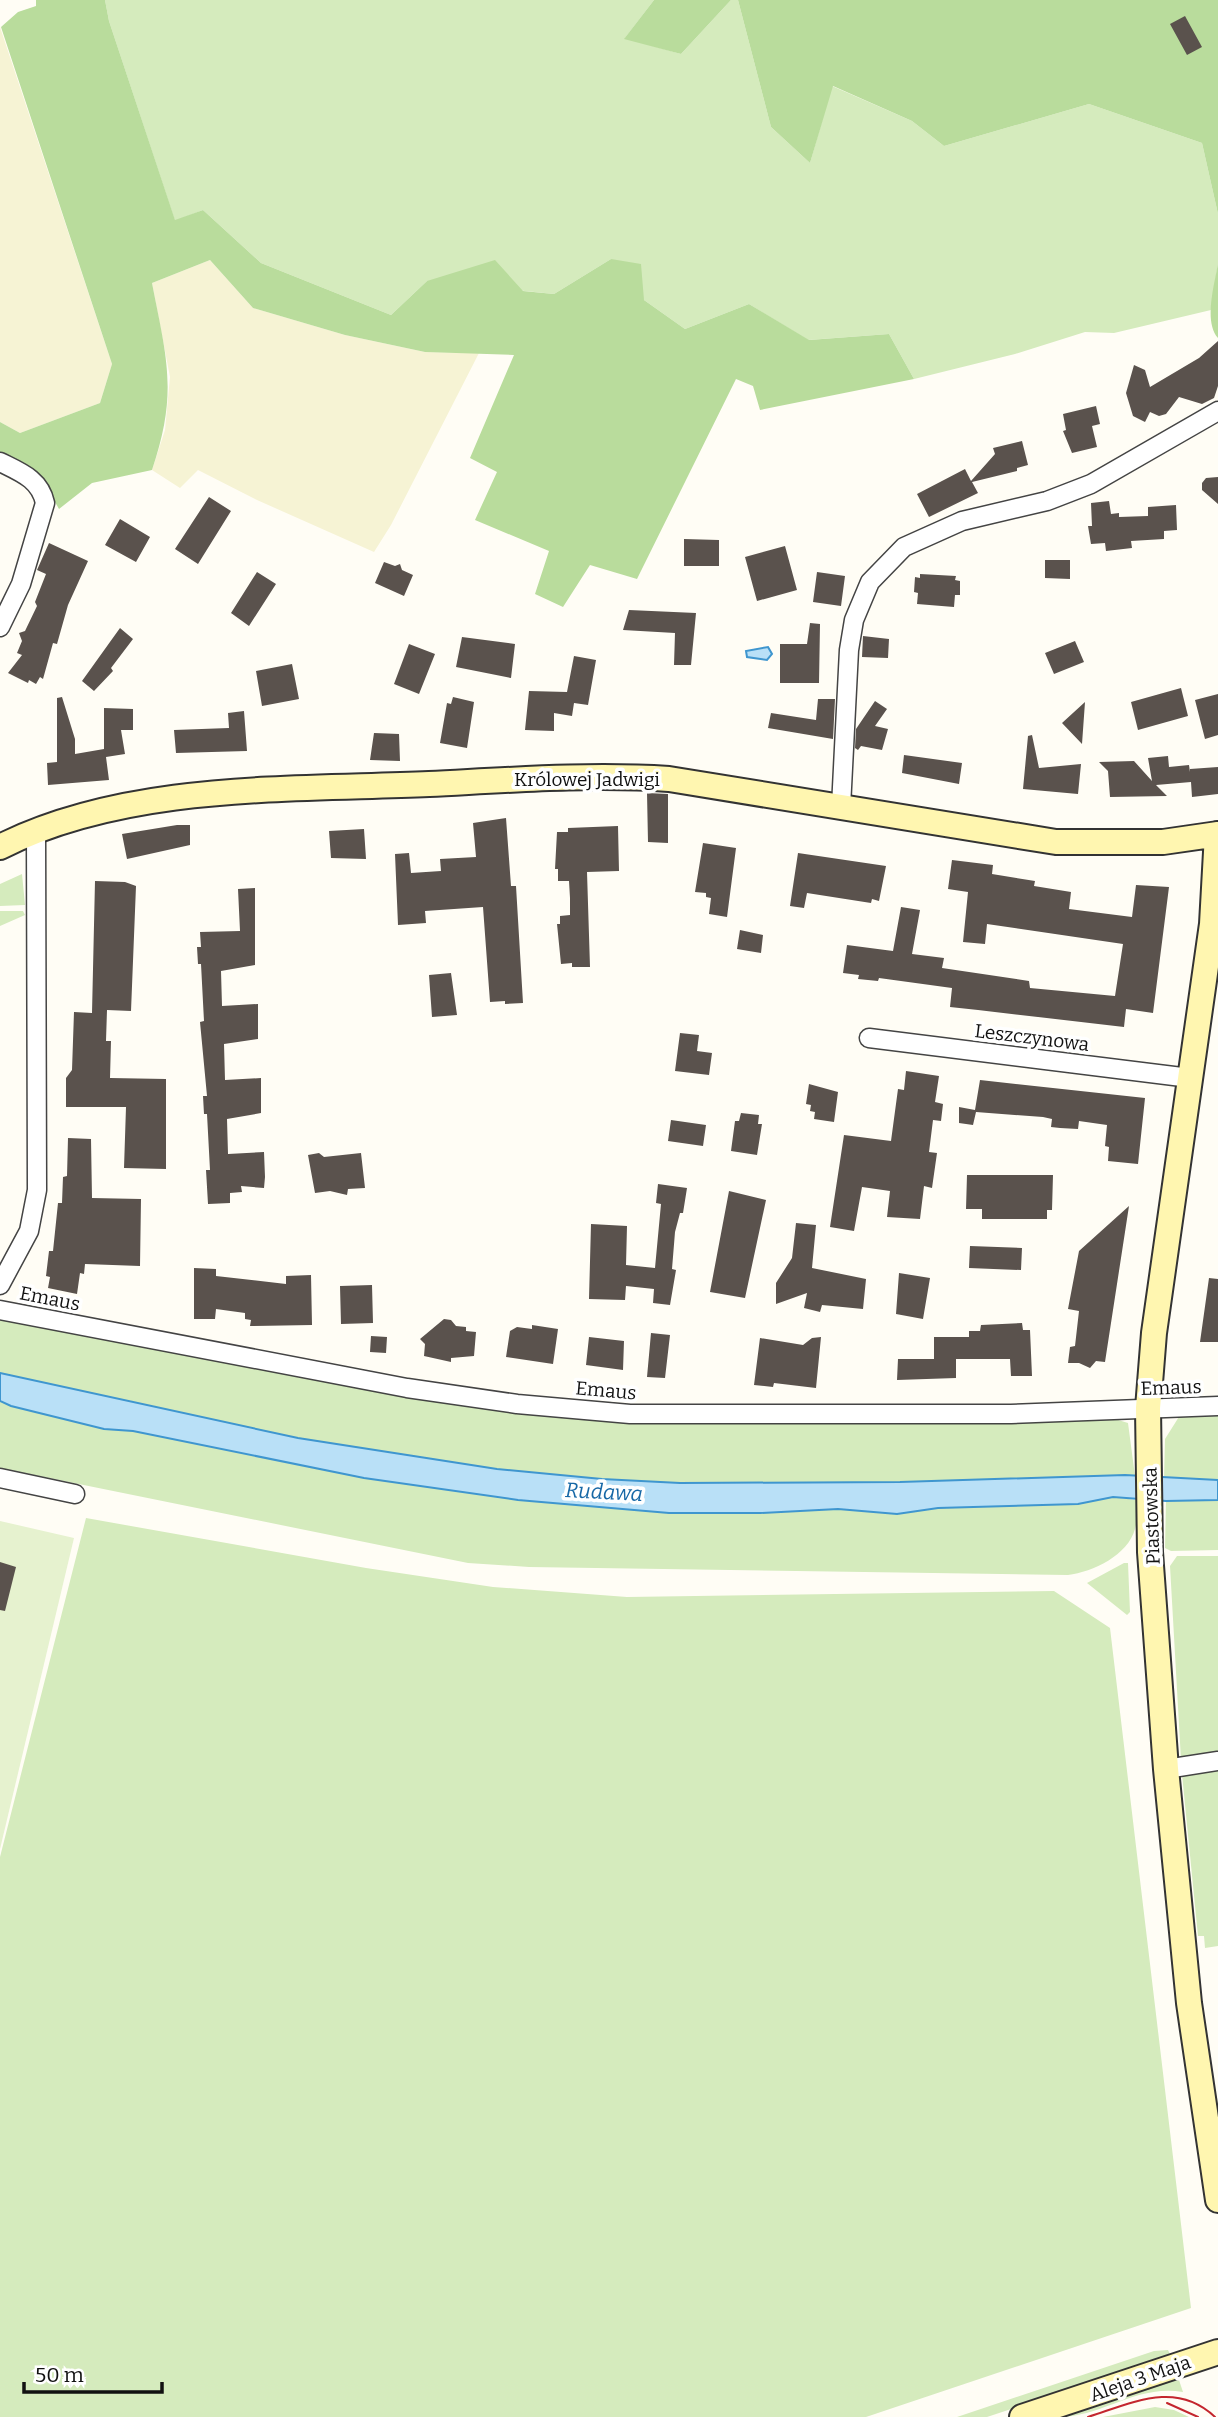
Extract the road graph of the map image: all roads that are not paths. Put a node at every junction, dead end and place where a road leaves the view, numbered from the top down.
1 (1218, 411) edge
2 (0, 462) edge
3 (0, 627) edge
4 (841, 807) junction
5 (36, 831) junction
6 (1218, 834) edge
7 (0, 847) edge
8 (1210, 994) edge
9 (869, 1038) dead end
10 (1190, 1078) junction
11 (0, 1285) edge
12 (0, 1310) edge
13 (1218, 1406) edge
14 (1149, 1408) junction
15 (0, 1478) edge
16 (75, 1493) dead end
17 (1218, 1761) edge
18 (1166, 1769) junction
19 (1218, 2200) edge
20 (1218, 2352) edge
21 (1022, 2417) edge

1 - 4 street
2 - 3 street
4 - 5 street, Królowej Jadwigi
4 - 6 street, Królowej Jadwigi
5 - 7 street, Królowej Jadwigi
5 - 11 street
6 - 8 street, Piastowska
8 - 10 street, Piastowska
9 - 10 street, Leszczynowa
10 - 14 street, Piastowska
12 - 14 street, Emaus
13 - 14 street, Emaus
14 - 18 street, Piastowska
15 - 16 street
17 - 18 street
18 - 19 street, Piastowska
20 - 21 street, Aleja 3 Maja

